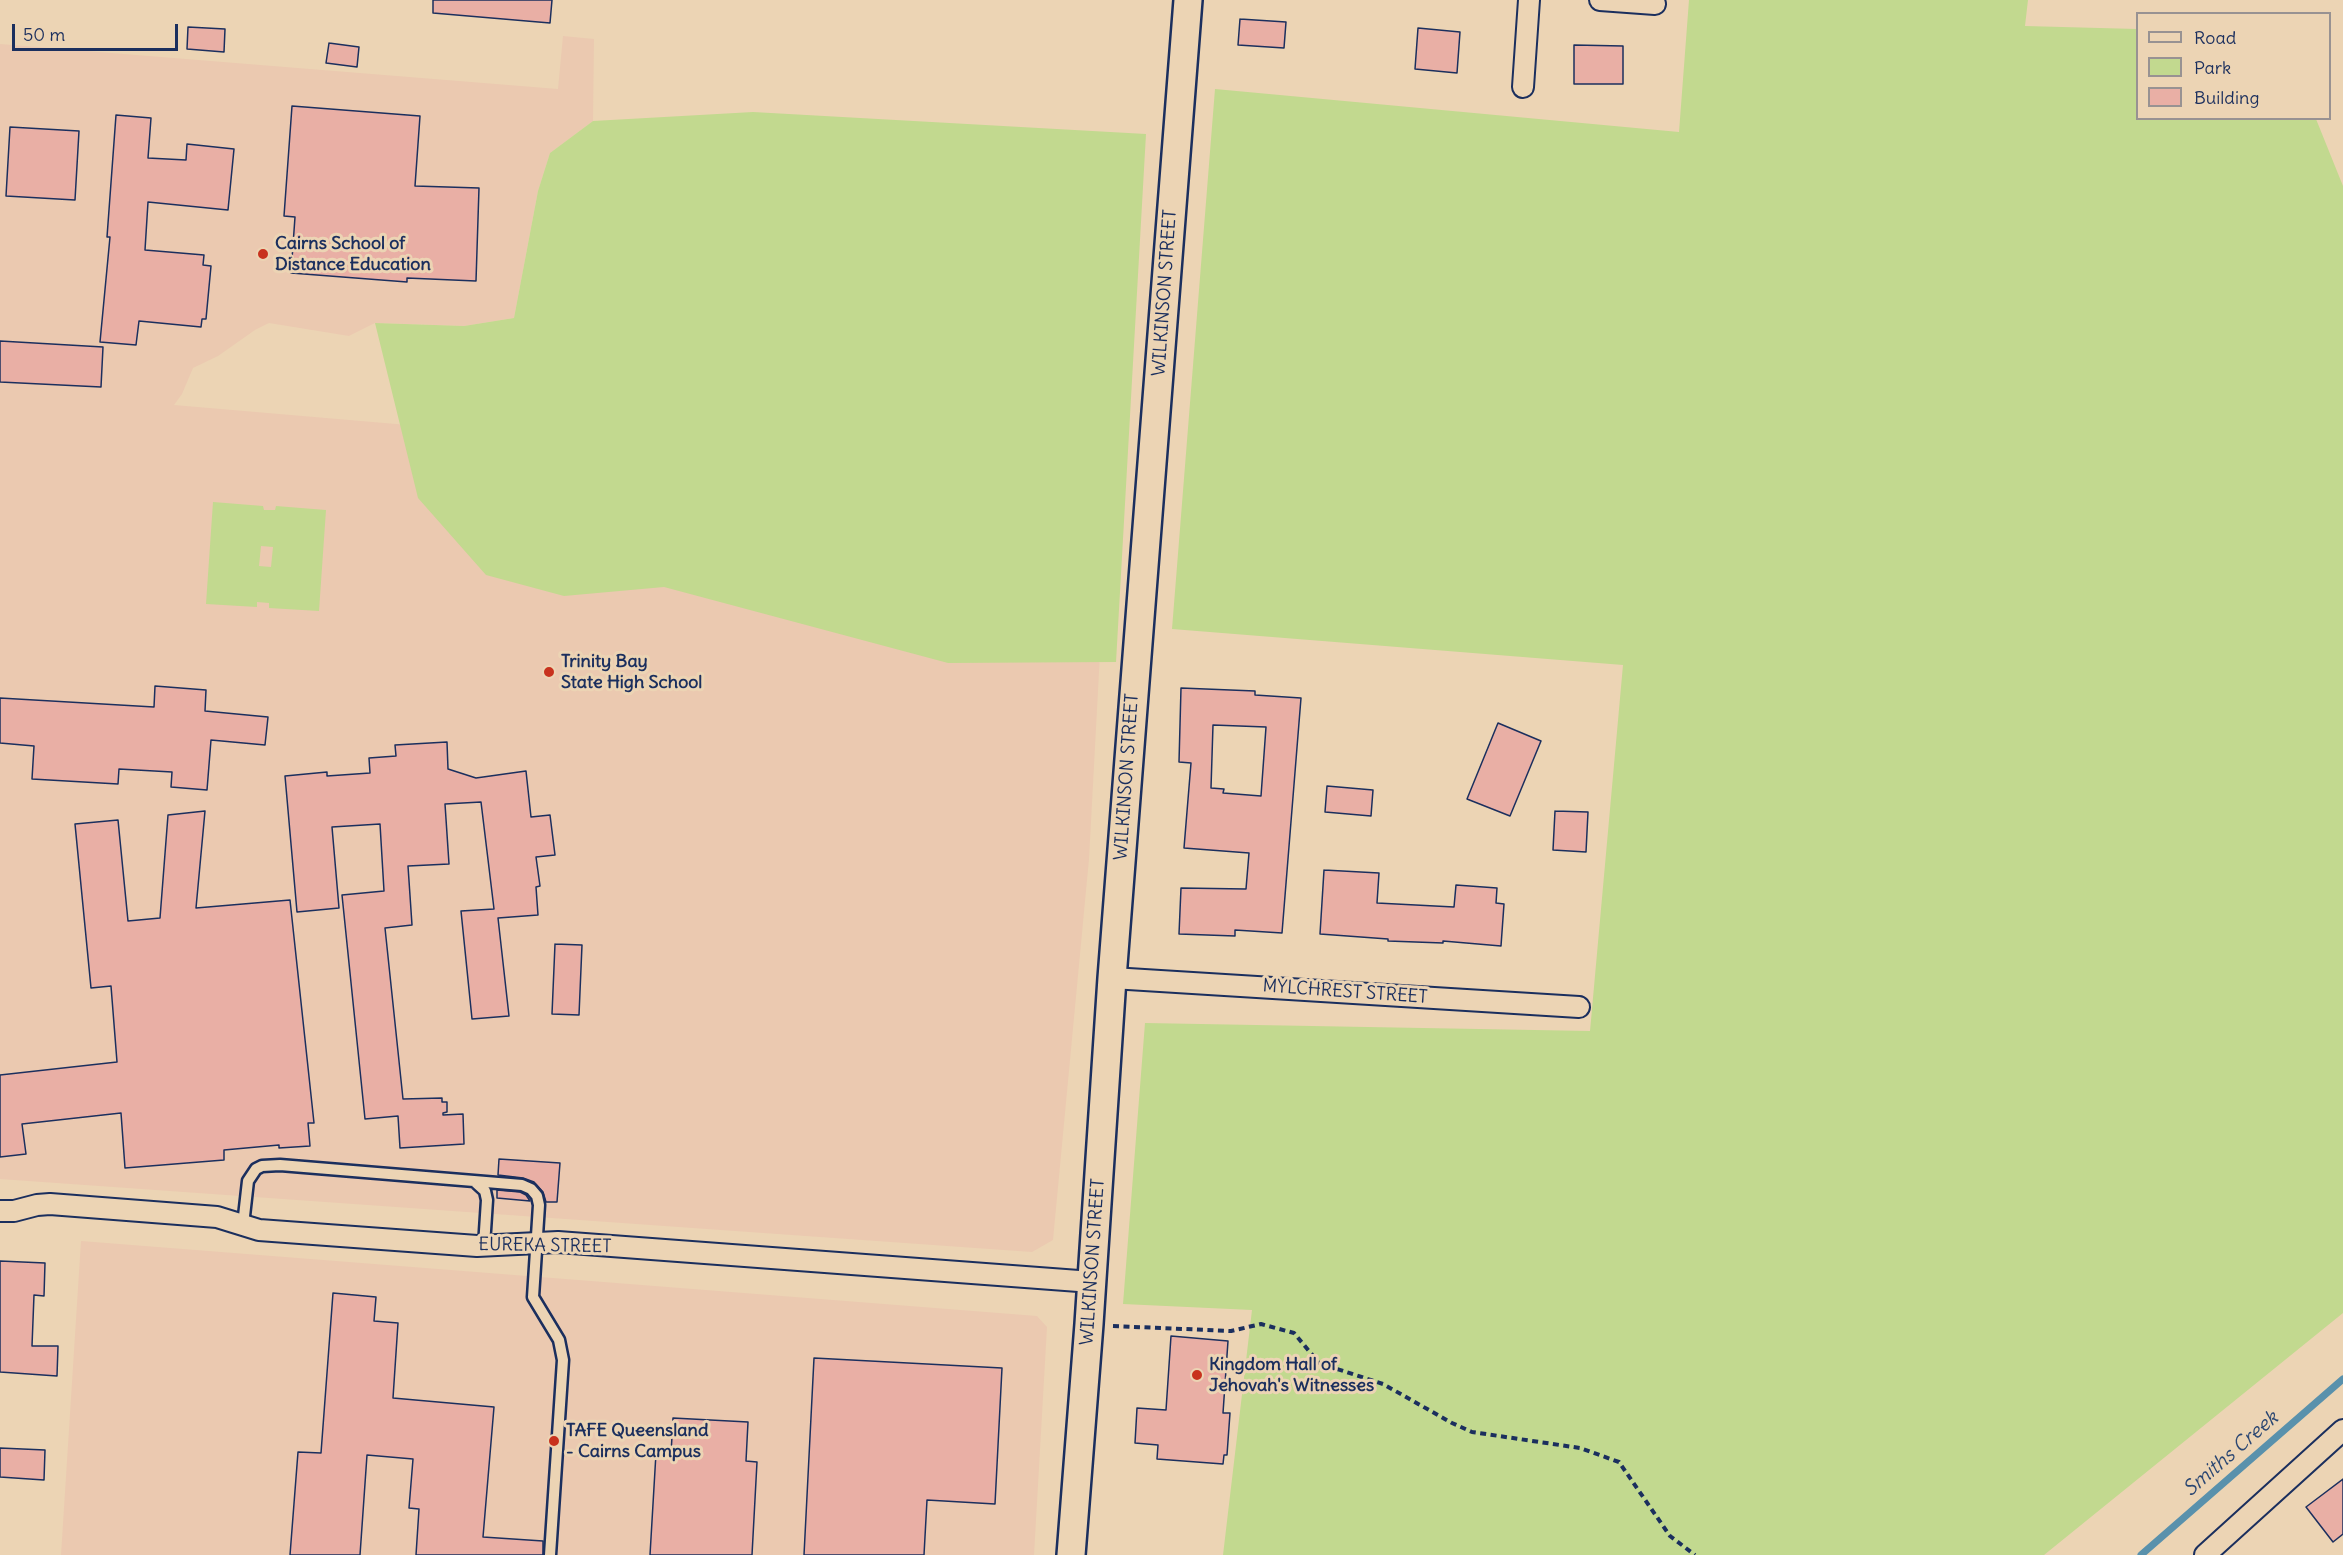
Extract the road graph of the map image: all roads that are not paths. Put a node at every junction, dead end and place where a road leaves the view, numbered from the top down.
1 (1188, 0) edge
2 (1529, 0) edge
3 (1600, 0) edge
4 (1655, 4) dead end
5 (1522, 87) dead end
6 (1112, 978) junction
7 (1579, 1006) dead end
8 (474, 1181) junction
9 (7, 1211) edge
10 (243, 1225) junction
11 (536, 1242) junction
12 (483, 1246) junction
13 (1092, 1282) junction
14 (2343, 1430) edge
15 (550, 1555) edge
16 (1071, 1555) edge
17 (2205, 1555) edge

1 - 6 street, WILKINSON STREET
2 - 5 street
3 - 4 street
6 - 7 street, MYLCHREST STREET
6 - 13 street, WILKINSON STREET
8 - 10 lane
8 - 11 lane
8 - 12 lane
9 - 10 street, EUREKA STREET
10 - 12 street, EUREKA STREET
11 - 12 street, EUREKA STREET
11 - 13 street, EUREKA STREET
11 - 15 lane
13 - 16 street, WILKINSON STREET
14 - 17 street

